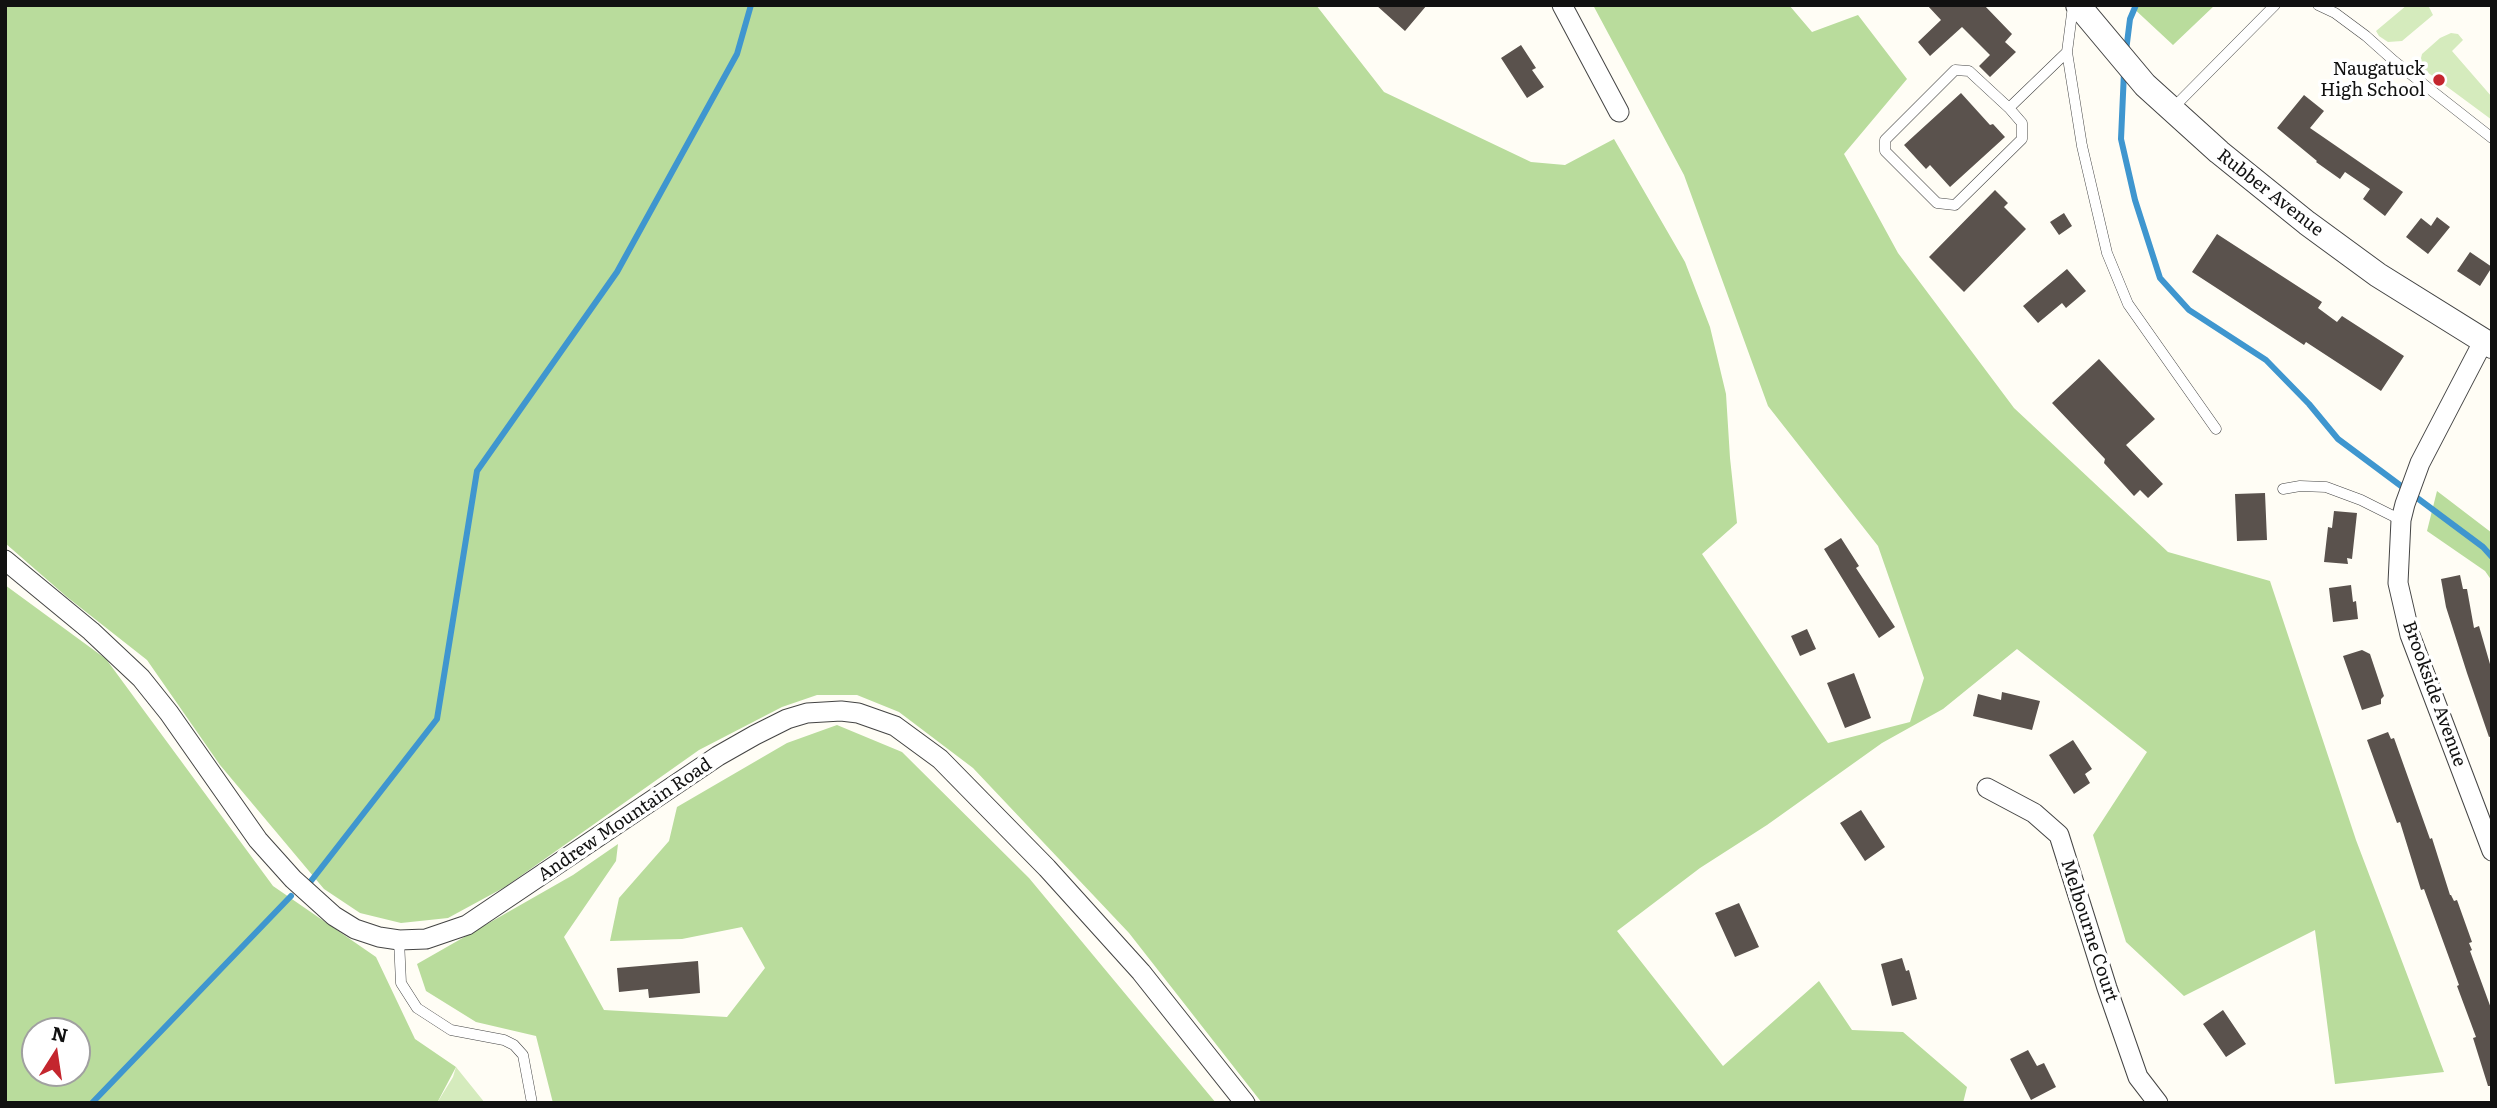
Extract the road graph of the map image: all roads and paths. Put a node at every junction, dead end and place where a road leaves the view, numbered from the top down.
1 (1562, 5) edge
2 (2075, 5) edge
3 (2275, 5) edge
4 (2318, 5) edge
5 (2067, 52) junction
6 (2009, 108) junction
7 (2171, 109) junction
8 (1619, 112) dead end
9 (2492, 138) edge
10 (2488, 344) edge
11 (2216, 429) dead end
12 (2283, 489) dead end
13 (2403, 512) junction
14 (5, 560) edge
15 (1987, 788) dead end
16 (2492, 851) edge
17 (399, 940) junction
18 (532, 1103) edge
19 (1245, 1103) edge
20 (2158, 1103) edge

1 - 8 street
2 - 5 lane
2 - 7 street, Rubber Avenue
3 - 7 lane
4 - 9 lane
5 - 6 lane
5 - 11 lane
6 - 6 lane
7 - 10 street, Rubber Avenue
10 - 13 street, Brookside Avenue
12 - 13 lane
13 - 16 street, Brookside Avenue
14 - 17 street, Andrew Mountain Road
15 - 20 street, Melbourne Court
17 - 18 lane
17 - 19 street, Andrew Mountain Road

